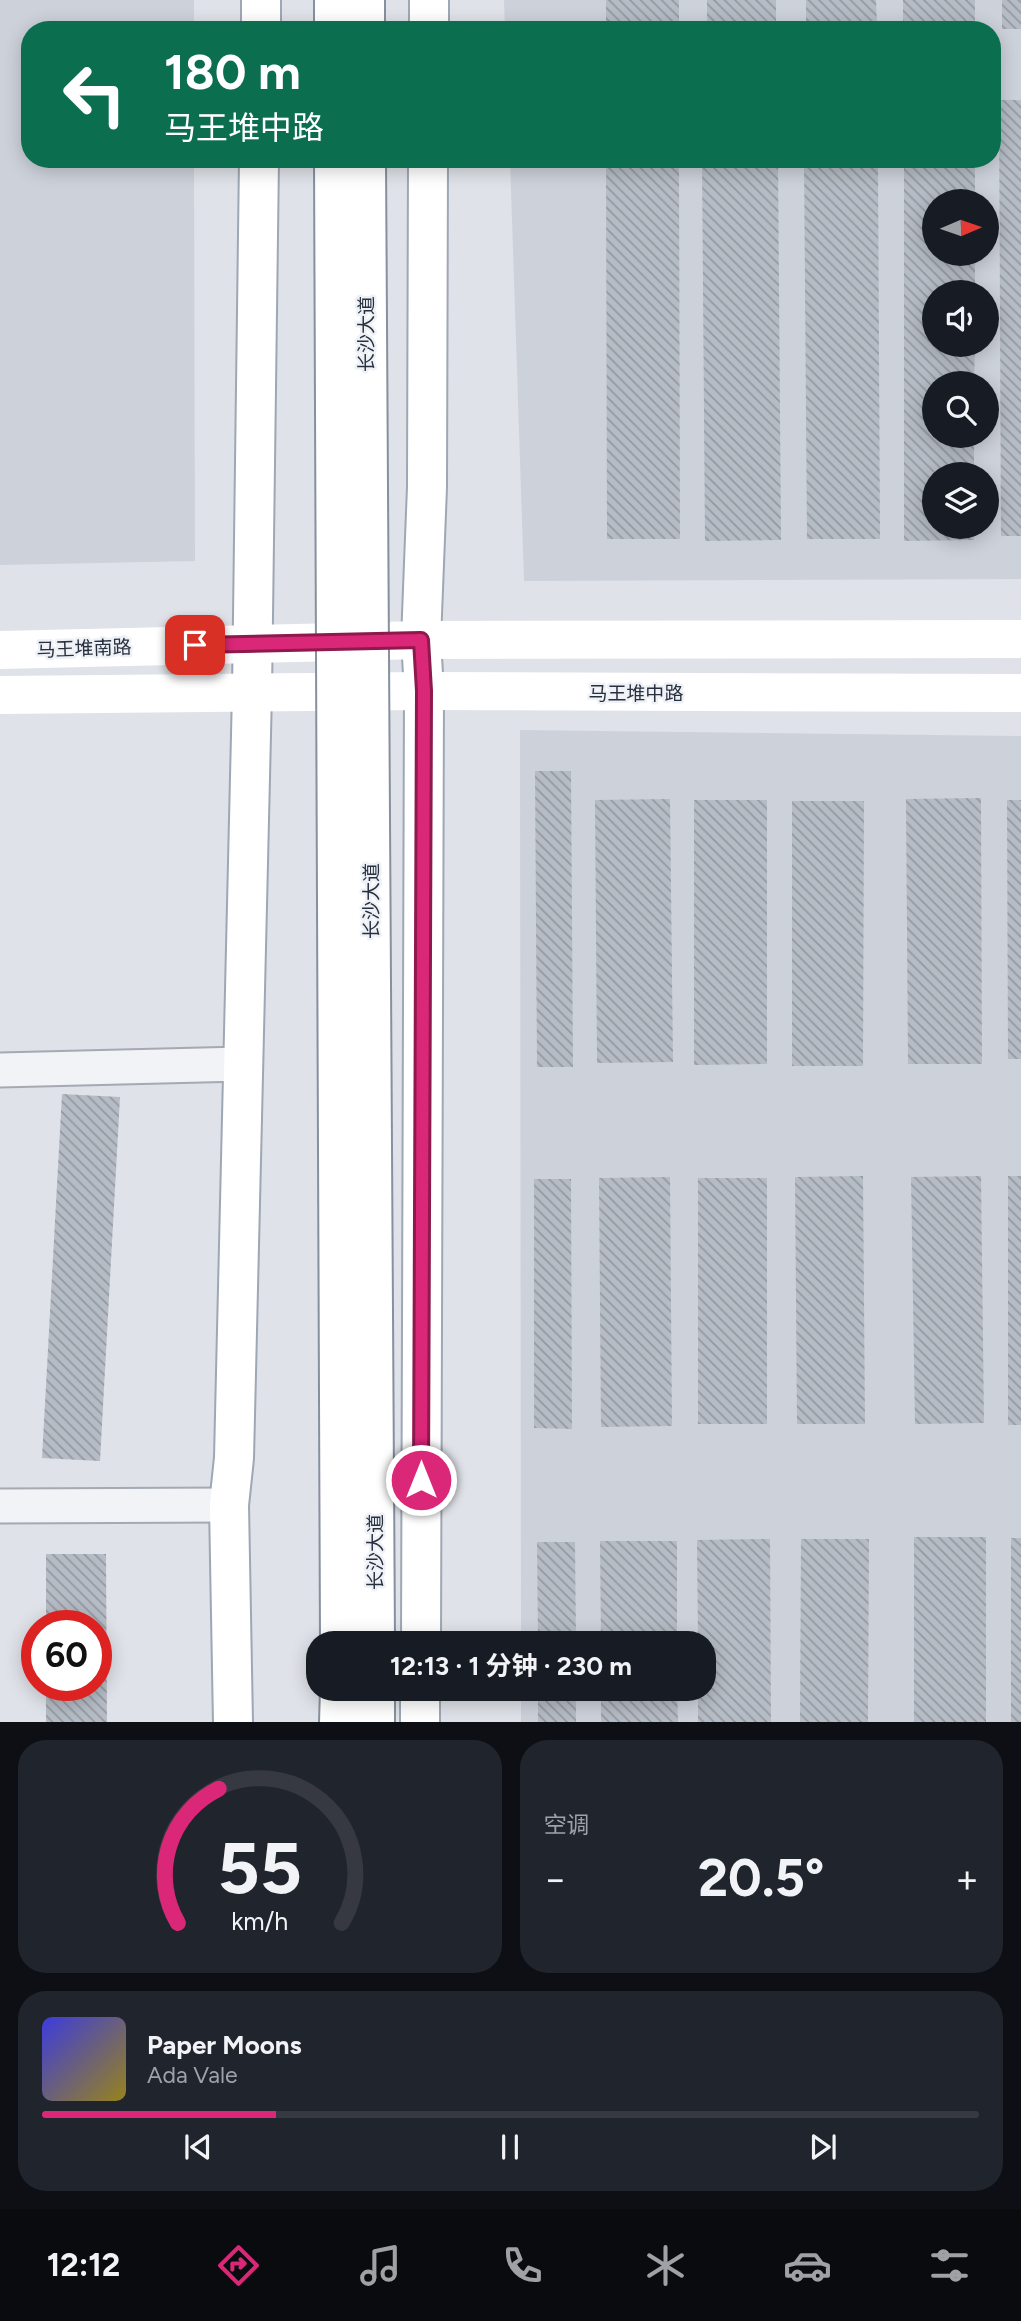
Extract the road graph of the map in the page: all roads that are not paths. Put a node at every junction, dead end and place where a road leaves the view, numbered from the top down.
1 (261, 0) edge
2 (334, 0) edge
3 (365, 0) edge
4 (429, 0) edge
5 (261, 21) edge
6 (334, 21) edge
7 (365, 21) edge
8 (429, 21) edge
9 (259, 168) edge
10 (334, 168) edge
11 (366, 168) edge
12 (428, 168) edge
13 (1021, 639) edge
14 (421, 640) junction
15 (252, 644) junction
16 (0, 650) edge
17 (424, 691) junction
18 (251, 692) junction
19 (1021, 693) edge
20 (0, 695) edge
21 (243, 1064) junction
22 (0, 1070) edge
23 (229, 1505) junction
24 (0, 1506) edge
25 (340, 1631) edge
26 (375, 1631) edge
27 (421, 1631) edge
28 (340, 1701) edge
29 (375, 1701) edge
30 (420, 1701) edge
31 (233, 1722) edge
32 (339, 1722) edge
33 (376, 1722) edge
34 (420, 1722) edge

1 - 5 main road
2 - 6 main road
3 - 7 main road
4 - 8 main road
9 - 15 main road
10 - 25 main road, 长沙大道, bridge
11 - 26 main road, 长沙大道, bridge
12 - 14 main road
13 - 14 main road
14 - 15 main road
14 - 17 main road
15 - 16 main road, 马王堆南路
15 - 18 main road
17 - 18 main road, 马王堆中路
17 - 19 main road, 马王堆中路
17 - 27 main road
18 - 20 main road
18 - 21 main road
21 - 22 street
21 - 23 main road
23 - 24 street
23 - 31 main road
28 - 32 main road
29 - 33 main road
30 - 34 main road

